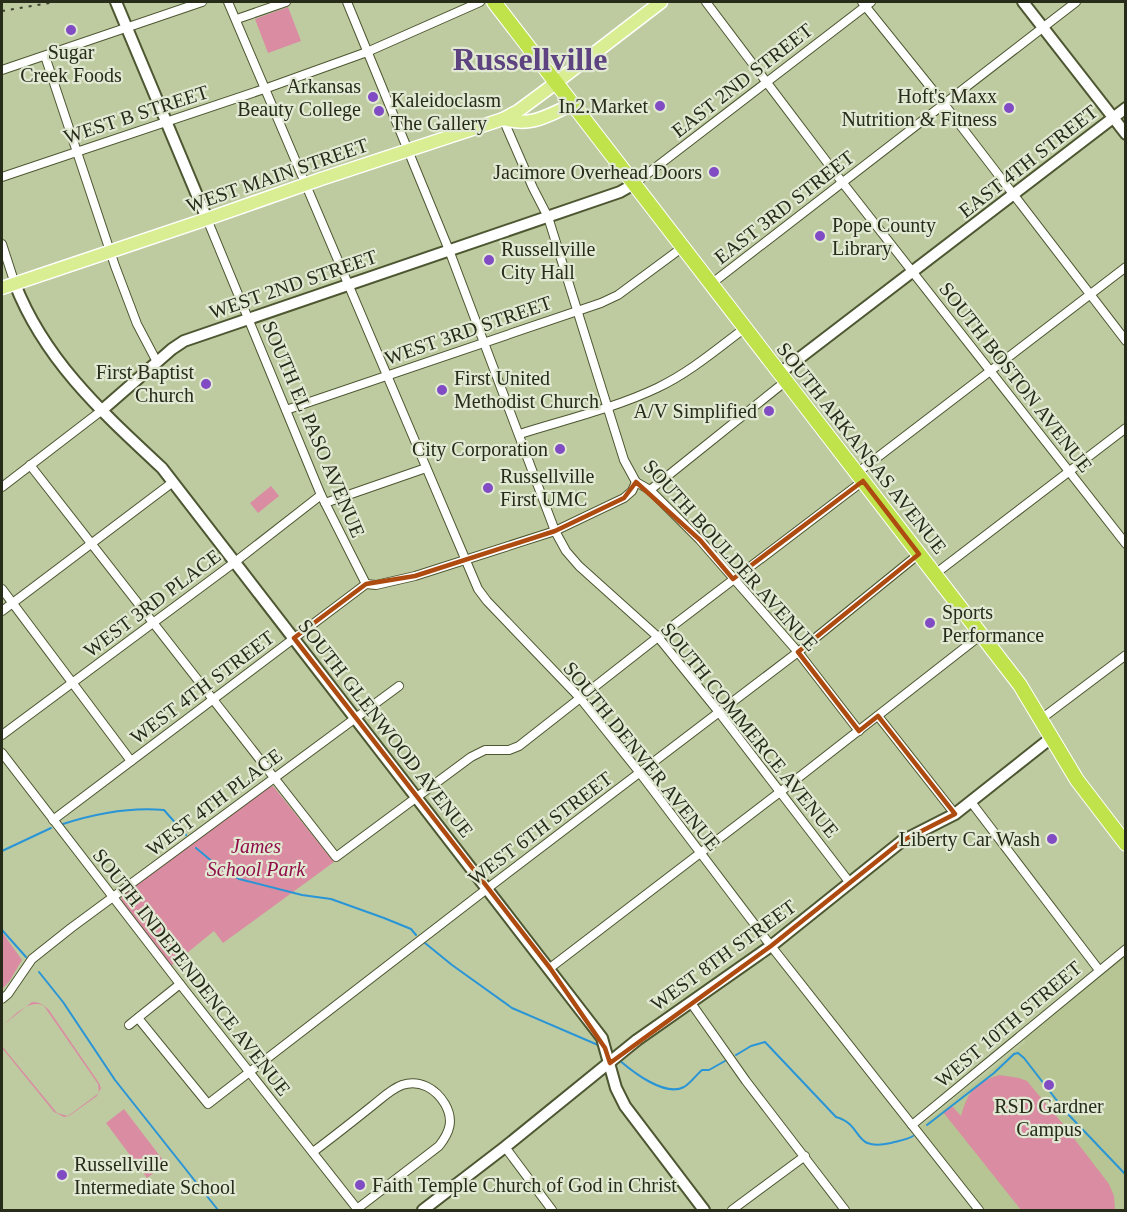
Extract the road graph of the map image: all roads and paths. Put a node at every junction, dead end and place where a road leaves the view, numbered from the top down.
1 (116, 2) edge
2 (202, 2) edge
3 (228, 2) edge
4 (286, 2) edge
5 (347, 2) edge
6 (480, 2) edge
7 (494, 2) edge
8 (661, 2) edge
9 (706, 2) edge
10 (1023, 2) edge
11 (1076, 2) edge
12 (866, 3) edge
13 (237, 19) junction
14 (127, 27) junction
15 (1042, 27) junction
16 (367, 52) junction
17 (45, 56) junction
18 (2, 70) edge
19 (556, 82) junction
20 (766, 83) junction
21 (267, 88) junction
22 (573, 104) junction
23 (944, 104) junction
24 (1125, 108) edge
25 (1113, 118) junction
26 (503, 119) junction
27 (166, 121) junction
28 (1125, 134) edge
29 (76, 151) junction
30 (408, 151) junction
31 (2, 177) edge
32 (842, 182) junction
33 (306, 184) junction
34 (634, 184) junction
35 (1014, 194) junction
36 (548, 217) junction
37 (207, 219) junction
38 (2, 244) edge
39 (683, 247) junction
40 (449, 250) junction
41 (110, 252) junction
42 (1125, 267) edge
43 (912, 272) junction
44 (15, 284) junction
45 (348, 284) junction
46 (711, 284) junction
47 (2, 288) edge
48 (1090, 295) junction
49 (578, 311) junction
50 (249, 320) junction
51 (745, 328) junction
52 (1125, 341) edge
53 (484, 343) junction
54 (157, 362) junction
55 (989, 372) junction
56 (388, 375) junction
57 (783, 377) junction
58 (608, 406) junction
59 (286, 410) junction
60 (101, 411) junction
61 (1125, 428) edge
62 (520, 434) junction
63 (30, 465) junction
64 (426, 468) junction
65 (1069, 472) junction
66 (860, 477) junction
67 (173, 482) junction
68 (636, 482) junction
69 (2, 487) edge
70 (650, 490) junction
71 (321, 495) junction
72 (325, 503) junction
73 (555, 531) junction
74 (92, 543) junction
75 (1125, 544) edge
76 (919, 554) junction
77 (465, 560) junction
78 (235, 562) junction
79 (935, 574) junction
80 (733, 579) junction
81 (366, 584) junction
82 (2, 590) edge
83 (12, 603) junction
84 (2, 611) edge
85 (153, 622) junction
86 (981, 635) junction
87 (658, 637) junction
88 (294, 638) junction
89 (798, 652) junction
90 (1125, 656) edge
91 (72, 683) junction
92 (399, 687) dead end
93 (580, 698) junction
94 (213, 699) junction
95 (718, 711) junction
96 (878, 716) junction
97 (1041, 718) junction
98 (355, 719) junction
99 (859, 731) junction
100 (2, 735) edge
101 (1051, 738) junction
102 (2, 753) edge
103 (131, 761) junction
104 (640, 773) junction
105 (275, 777) junction
106 (780, 792) junction
107 (417, 797) junction
108 (971, 802) junction
109 (955, 814) junction
110 (53, 820) junction
111 (1125, 844) edge
112 (700, 854) junction
113 (850, 883) junction
114 (488, 888) junction
115 (112, 898) junction
116 (771, 946) junction
117 (1125, 949) edge
118 (550, 968) junction
119 (1099, 970) junction
120 (180, 984) junction
121 (2, 999) edge
122 (691, 1003) junction
123 (138, 1018) junction
124 (129, 1025) dead end
125 (610, 1063) junction
126 (249, 1071) junction
127 (912, 1125) junction
128 (505, 1147) junction
129 (313, 1152) junction
130 (805, 1156) junction
131 (358, 1210) edge
132 (423, 1210) edge
133 (552, 1210) edge
134 (704, 1210) edge
135 (732, 1210) edge
136 (844, 1210) edge
137 (979, 1210) edge

1 - 14 street
2 - 14 street
3 - 13 street, SOUTH DENVER AVENUE
4 - 13 street
5 - 16 street, SOUTH COMMERCE AVENUE
6 - 16 street, WEST B STREET
7 - 19 highway, SOUTH ARKANSAS AVENUE
8 - 19 main road, WEST MAIN STREET
9 - 20 street, SOUTH BOSTON AVENUE
10 - 15 street
11 - 15 street, EAST 3RD STREET
12 - 20 street, EAST 2ND STREET
12 - 23 street
13 - 21 street, SOUTH DENVER AVENUE
14 - 17 street
14 - 27 street
15 - 23 street, EAST 3RD STREET
15 - 25 street
16 - 21 street, WEST B STREET
16 - 30 street, SOUTH COMMERCE AVENUE
17 - 18 street
17 - 29 street
19 - 22 highway, SOUTH ARKANSAS AVENUE
19 - 26 main road, WEST MAIN STREET
20 - 32 street, SOUTH BOSTON AVENUE
20 - 34 street, EAST 2ND STREET
21 - 27 street, WEST B STREET
21 - 33 street, SOUTH DENVER AVENUE
22 - 26 main road
22 - 34 highway, SOUTH ARKANSAS AVENUE
23 - 32 street, EAST 3RD STREET
23 - 35 street
24 - 25 street, EAST 4TH STREET
25 - 28 street
25 - 35 street, EAST 4TH STREET
26 - 30 main road, WEST MAIN STREET
26 - 36 street, SOUTH BOULDER AVENUE
27 - 29 street, WEST B STREET
27 - 37 street
29 - 31 street, WEST B STREET
29 - 41 street
30 - 33 main road, WEST MAIN STREET
30 - 40 street, SOUTH COMMERCE AVENUE
32 - 43 street, SOUTH BOSTON AVENUE
32 - 46 street, EAST 3RD STREET
33 - 37 main road, WEST MAIN STREET
33 - 45 street, SOUTH DENVER AVENUE
34 - 36 street, WEST 2ND STREET
34 - 39 highway, SOUTH ARKANSAS AVENUE
35 - 43 street, EAST 4TH STREET
35 - 48 street
36 - 40 street, WEST 2ND STREET
36 - 49 street, SOUTH BOULDER AVENUE
37 - 41 main road, WEST MAIN STREET
37 - 50 street, SOUTH EL PASO AVENUE
38 - 44 street
39 - 46 highway, SOUTH ARKANSAS AVENUE
39 - 49 street, WEST 3RD STREET
40 - 45 street, WEST 2ND STREET
40 - 53 street, SOUTH COMMERCE AVENUE
41 - 44 main road, WEST MAIN STREET
41 - 54 street
42 - 48 street
43 - 55 street, SOUTH BOSTON AVENUE
43 - 57 street, EAST 4TH STREET
44 - 47 main road, WEST MAIN STREET
44 - 60 street, SOUTH GLENWOOD AVENUE
45 - 50 street, WEST 2ND STREET
45 - 56 street, SOUTH DENVER AVENUE
46 - 51 highway, SOUTH ARKANSAS AVENUE
48 - 52 street
48 - 55 street
49 - 53 street, WEST 3RD STREET
49 - 58 street, SOUTH BOULDER AVENUE
50 - 54 street, WEST 2ND STREET
50 - 59 street, SOUTH EL PASO AVENUE
51 - 57 highway, SOUTH ARKANSAS AVENUE
51 - 58 street
53 - 56 street, WEST 3RD STREET
53 - 62 street, SOUTH COMMERCE AVENUE
54 - 60 street, WEST 2ND STREET
55 - 65 street, SOUTH BOSTON AVENUE
55 - 66 street
56 - 59 street, WEST 3RD STREET
56 - 64 street, SOUTH DENVER AVENUE
57 - 66 highway, SOUTH ARKANSAS AVENUE
57 - 70 street
58 - 62 street
58 - 68 street, SOUTH BOULDER AVENUE
59 - 71 street, SOUTH EL PASO AVENUE
60 - 63 street, WEST 2ND STREET
60 - 67 street, SOUTH GLENWOOD AVENUE
61 - 65 street
62 - 73 street, SOUTH COMMERCE AVENUE
63 - 69 street, WEST 2ND STREET
63 - 74 street
64 - 72 street
64 - 77 street, SOUTH DENVER AVENUE
65 - 75 street, SOUTH BOSTON AVENUE
65 - 79 street
66 - 76 highway, SOUTH ARKANSAS AVENUE
66 - 80 street
67 - 74 street
67 - 78 street, SOUTH GLENWOOD AVENUE
68 - 70 street, SOUTH BOULDER AVENUE
68 - 73 street
70 - 80 street, SOUTH BOULDER AVENUE
71 - 72 street, SOUTH EL PASO AVENUE
71 - 78 street, WEST 3RD PLACE
72 - 81 street, SOUTH EL PASO AVENUE
73 - 77 street
73 - 87 street, SOUTH COMMERCE AVENUE
74 - 83 street
74 - 85 street
76 - 79 highway, SOUTH ARKANSAS AVENUE
76 - 89 street, WEST 6TH STREET
77 - 81 street
77 - 93 street, SOUTH DENVER AVENUE
78 - 85 street, WEST 3RD PLACE
78 - 88 street, SOUTH GLENWOOD AVENUE
79 - 86 highway, SOUTH ARKANSAS AVENUE
80 - 87 street
80 - 89 street, SOUTH BOULDER AVENUE
81 - 88 street, WEST 4TH STREET
82 - 83 street
83 - 84 street
83 - 91 street
85 - 91 street, WEST 3RD PLACE
85 - 94 street
86 - 96 street
86 - 97 highway, SOUTH ARKANSAS AVENUE
87 - 93 street
87 - 95 street, SOUTH COMMERCE AVENUE
88 - 94 street, WEST 4TH STREET
88 - 98 street, SOUTH GLENWOOD AVENUE
89 - 95 street, WEST 6TH STREET
89 - 99 street, SOUTH BOULDER AVENUE
90 - 97 street
91 - 100 street, WEST 3RD PLACE
91 - 103 street
92 - 98 street, WEST 4TH PLACE
93 - 104 street, SOUTH DENVER AVENUE
93 - 107 street
94 - 103 street, WEST 4TH STREET
94 - 105 street
95 - 104 street, WEST 6TH STREET
95 - 106 street, SOUTH COMMERCE AVENUE
96 - 99 street
96 - 109 street
97 - 101 highway, SOUTH ARKANSAS AVENUE
98 - 105 street, WEST 4TH PLACE
98 - 107 street, SOUTH GLENWOOD AVENUE
99 - 106 street
101 - 108 street, WEST 8TH STREET
101 - 111 highway, SOUTH ARKANSAS AVENUE
102 - 110 street, SOUTH INDEPENDENCE AVENUE
103 - 110 street, WEST 4TH STREET
104 - 112 street, SOUTH DENVER AVENUE
104 - 114 street, WEST 6TH STREET
105 - 107 street
105 - 115 street, WEST 4TH PLACE
106 - 112 street
106 - 113 street, SOUTH COMMERCE AVENUE
107 - 114 street, SOUTH GLENWOOD AVENUE
108 - 109 street, WEST 8TH STREET
108 - 119 street
109 - 113 street, WEST 8TH STREET
110 - 115 street, SOUTH INDEPENDENCE AVENUE
112 - 116 street, SOUTH DENVER AVENUE
112 - 118 street
113 - 116 street, WEST 8TH STREET
114 - 118 street, SOUTH GLENWOOD AVENUE
114 - 126 street, WEST 6TH STREET
115 - 120 street, SOUTH INDEPENDENCE AVENUE
115 - 121 street, WEST 4TH PLACE
116 - 122 street, WEST 8TH STREET
116 - 127 street, SOUTH DENVER AVENUE
117 - 119 street, WEST 10TH STREET
118 - 125 street, SOUTH GLENWOOD AVENUE
119 - 127 street, WEST 10TH STREET
120 - 123 street
120 - 126 street, SOUTH INDEPENDENCE AVENUE
122 - 125 street, WEST 8TH STREET
122 - 130 street
123 - 124 street
123 - 126 street, WEST 6TH STREET
125 - 128 street, WEST 8TH STREET
125 - 134 street, SOUTH GLENWOOD AVENUE
126 - 129 street, SOUTH INDEPENDENCE AVENUE
127 - 137 street, SOUTH DENVER AVENUE
128 - 132 street, WEST 8TH STREET
128 - 133 street
129 - 131 street, SOUTH INDEPENDENCE AVENUE
129 - 131 street
130 - 135 street
130 - 136 street

